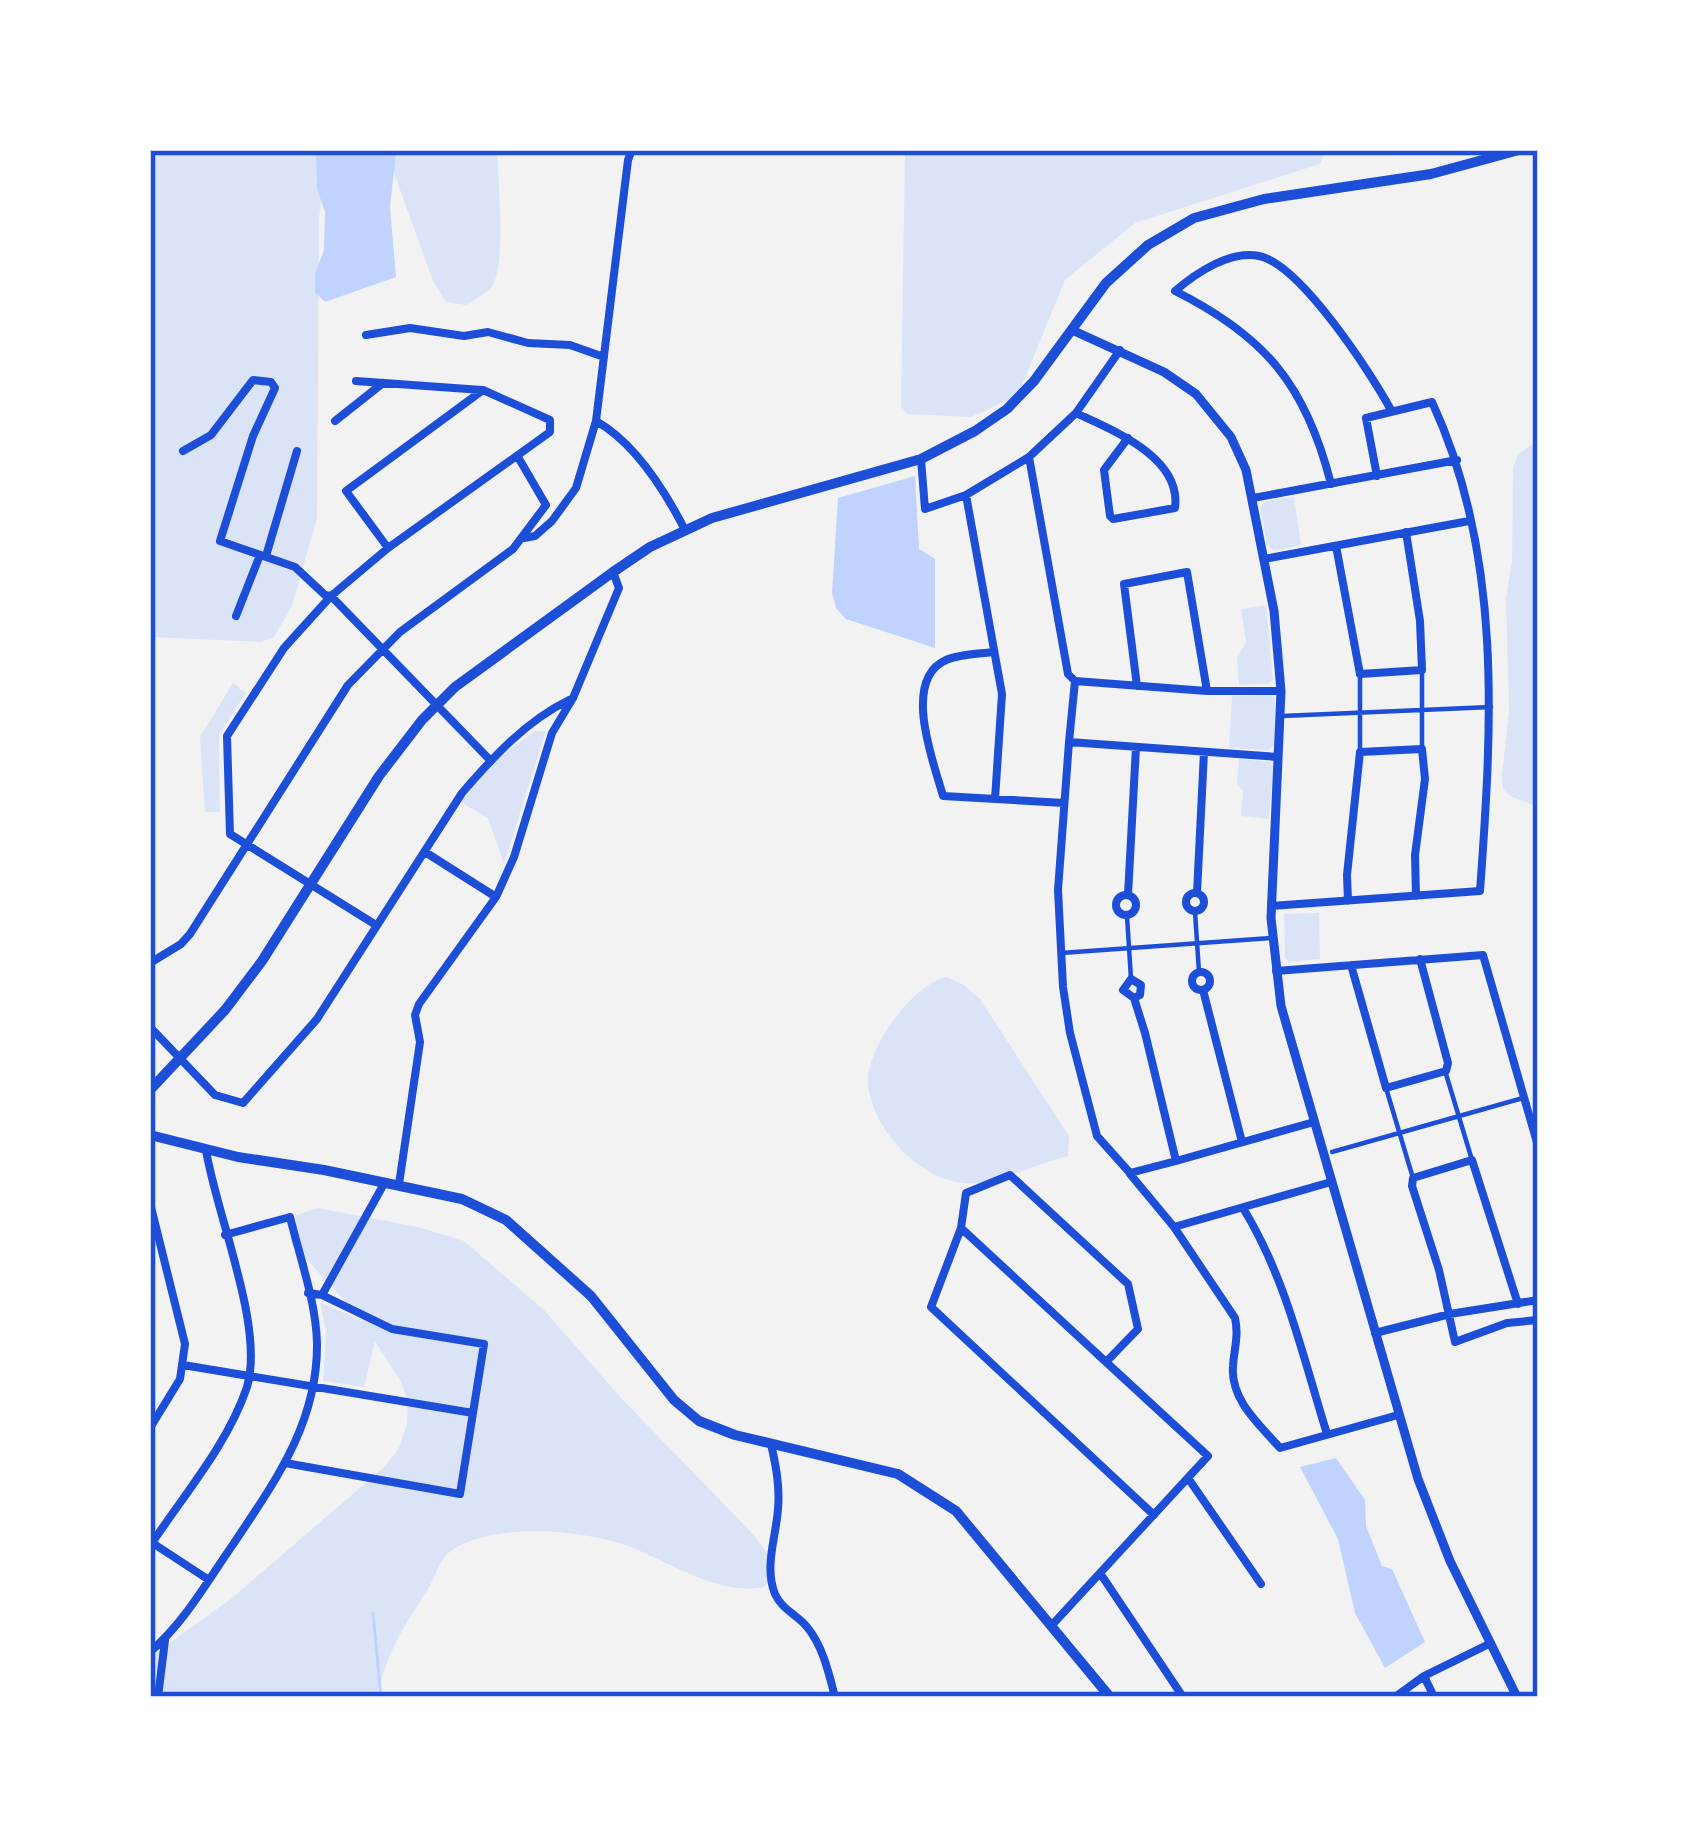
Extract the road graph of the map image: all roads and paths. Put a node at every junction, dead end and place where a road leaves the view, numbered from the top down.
1 (632, 150) edge
2 (1519, 150) edge
3 (1072, 330) junction
4 (365, 335) dead end
5 (1120, 350) junction
6 (604, 357) junction
7 (356, 381) dead end
8 (385, 382) junction
9 (483, 390) junction
10 (1390, 410) junction
11 (1076, 413) junction
12 (335, 421) dead end
13 (596, 421) junction
14 (1128, 438) junction
15 (297, 451) dead end
16 (183, 452) dead end
17 (518, 457) junction
18 (1029, 458) junction
19 (921, 459) junction
20 (1457, 460) junction
21 (1377, 476) junction
22 (1331, 484) junction
23 (966, 495) junction
24 (1253, 498) junction
25 (1469, 520) junction
26 (685, 530) junction
27 (1406, 532) junction
28 (524, 538) junction
29 (1336, 546) junction
30 (388, 548) junction
31 (263, 556) junction
32 (1264, 559) junction
33 (613, 572) junction
34 (331, 596) junction
35 (236, 616) dead end
36 (381, 649) junction
37 (994, 652) junction
38 (1422, 670) junction
39 (1360, 674) junction
40 (1075, 681) junction
41 (1137, 686) junction
42 (1207, 691) junction
43 (1281, 691) junction
44 (573, 698) junction
45 (435, 705) junction
46 (1491, 706) junction
47 (1423, 710) junction
48 (1361, 712) junction
49 (1282, 716) junction
50 (1069, 742) junction
51 (1136, 747) junction
52 (1422, 749) junction
53 (1204, 752) junction
54 (1360, 752) junction
55 (1280, 757) junction
56 (490, 760) junction
57 (995, 799) junction
58 (1064, 803) junction
59 (244, 843) junction
60 (425, 852) junction
61 (311, 884) junction
62 (1416, 896) junction
63 (496, 897) junction
64 (1348, 901) junction
65 (1271, 906) junction
66 (1196, 912) joint
67 (1127, 916) joint
68 (376, 925) junction
69 (1271, 938) junction
70 (1197, 943) junction
71 (1128, 949) junction
72 (1060, 953) junction
73 (1420, 959) junction
74 (150, 963) edge
75 (1351, 965) junction
76 (1276, 971) junction
77 (1199, 972) joint
78 (1130, 979) joint
79 (150, 1028) edge
80 (179, 1060) junction
81 (1445, 1071) junction
82 (1387, 1088) junction
83 (150, 1090) edge
84 (1524, 1097) junction
85 (1460, 1116) junction
86 (1314, 1122) junction
87 (1400, 1133) junction
88 (150, 1135) edge
89 (1242, 1142) junction
90 (1538, 1146) edge
91 (205, 1148) junction
92 (1333, 1152) dead end
93 (1472, 1160) junction
94 (1176, 1161) junction
95 (1130, 1173) junction
96 (1413, 1178) junction
97 (385, 1181) junction
98 (1331, 1182) junction
99 (399, 1184) junction
100 (150, 1203) edge
101 (1244, 1208) junction
102 (1174, 1227) junction
103 (961, 1228) junction
104 (225, 1235) junction
105 (308, 1293) junction
106 (322, 1294) junction
107 (1538, 1300) edge
108 (1518, 1304) junction
109 (1450, 1314) junction
110 (1538, 1321) edge
111 (1375, 1333) junction
112 (1106, 1362) junction
113 (183, 1365) junction
114 (249, 1376) junction
115 (313, 1387) junction
116 (473, 1413) junction
117 (1398, 1415) junction
118 (150, 1428) edge
119 (1327, 1435) junction
120 (771, 1444) junction
121 (285, 1463) junction
122 (1188, 1478) junction
123 (1154, 1515) junction
124 (151, 1543) edge
125 (1100, 1574) junction
126 (208, 1580) junction
127 (1261, 1584) dead end
128 (1052, 1624) junction
129 (166, 1638) junction
130 (1491, 1643) junction
131 (150, 1652) edge
132 (1424, 1676) junction
133 (158, 1697) edge
134 (835, 1697) edge
135 (1110, 1697) edge
136 (1184, 1697) edge
137 (1395, 1697) edge
138 (1434, 1697) edge
139 (1517, 1697) edge

1 - 6 street
2 - 3 main road
3 - 5 street
3 - 19 main road
4 - 6 street
5 - 11 street
5 - 24 street
6 - 13 street
7 - 8 street
8 - 9 street
8 - 12 street
9 - 17 street
9 - 30 street
10 - 20 street
10 - 21 street
10 - 22 street
11 - 14 street
11 - 18 street
13 - 26 street
13 - 28 street
14 - 14 street
15 - 31 street
16 - 31 street
17 - 28 street
17 - 30 street
18 - 23 street
18 - 40 street
19 - 23 street
19 - 26 main road
20 - 21 street
20 - 25 street
21 - 22 street
22 - 24 street
23 - 37 street
24 - 32 street
25 - 27 street
25 - 46 street
26 - 33 main road
27 - 29 street
27 - 38 street
28 - 36 street
29 - 32 street
29 - 39 street
30 - 34 street
31 - 34 street
31 - 35 street
32 - 43 street
33 - 44 street
33 - 45 main road
34 - 36 street
34 - 59 street
36 - 45 street
36 - 59 street
37 - 57 street
37 - 57 street
38 - 39 street
38 - 47 street
39 - 48 street
40 - 41 street
40 - 50 street
41 - 42 street
41 - 42 street
42 - 43 street
43 - 49 street
44 - 56 street
44 - 63 street
45 - 56 street
45 - 61 main road
46 - 47 street
46 - 62 street
47 - 48 street
47 - 52 street
48 - 49 street
48 - 54 street
49 - 55 street
50 - 51 street
50 - 58 street
51 - 53 street
51 - 67 street
52 - 54 street
52 - 62 street
53 - 55 street
53 - 66 street
54 - 64 street
55 - 65 street
56 - 60 street
57 - 58 street
58 - 72 street
59 - 61 street
59 - 74 street
60 - 63 street
60 - 68 street
61 - 68 street
61 - 80 main road
62 - 64 street
63 - 99 street
64 - 65 street
65 - 69 street
66 - 70 street
67 - 71 street
68 - 80 street
69 - 70 street
69 - 76 street
70 - 71 street
70 - 77 street
71 - 72 street
71 - 78 street
72 - 95 street
73 - 75 street
73 - 81 street
73 - 84 street
75 - 76 street
75 - 82 street
76 - 86 street
77 - 89 street
78 - 94 street
79 - 80 street
80 - 83 main road
81 - 82 street
81 - 85 street
82 - 87 street
84 - 85 street
84 - 90 street
85 - 87 street
85 - 93 street
86 - 89 street
86 - 98 street
87 - 92 street
87 - 96 street
88 - 91 main road
89 - 94 street
91 - 97 main road
91 - 104 street
93 - 96 street
93 - 108 street
94 - 95 street
95 - 102 street
96 - 109 street
97 - 99 main road
97 - 106 street
98 - 101 street
98 - 111 street
99 - 120 main road
100 - 113 street
101 - 102 street
101 - 119 street
102 - 119 street
103 - 112 street
103 - 112 street
103 - 123 street
104 - 105 street
104 - 114 street
105 - 106 street
105 - 115 street
106 - 116 street
107 - 108 street
108 - 109 street
109 - 110 street
109 - 111 street
111 - 117 street
112 - 122 street
113 - 114 street
113 - 118 street
114 - 115 street
114 - 124 street
115 - 116 street
115 - 121 street
116 - 121 street
117 - 119 street
117 - 130 street
120 - 128 main road
120 - 134 street
121 - 126 street
122 - 123 street
122 - 127 street
123 - 125 street
124 - 126 street
125 - 128 street
125 - 136 street
126 - 129 street
128 - 135 main road
129 - 131 street
129 - 133 street
130 - 132 street
130 - 139 street
132 - 137 street
132 - 138 street

